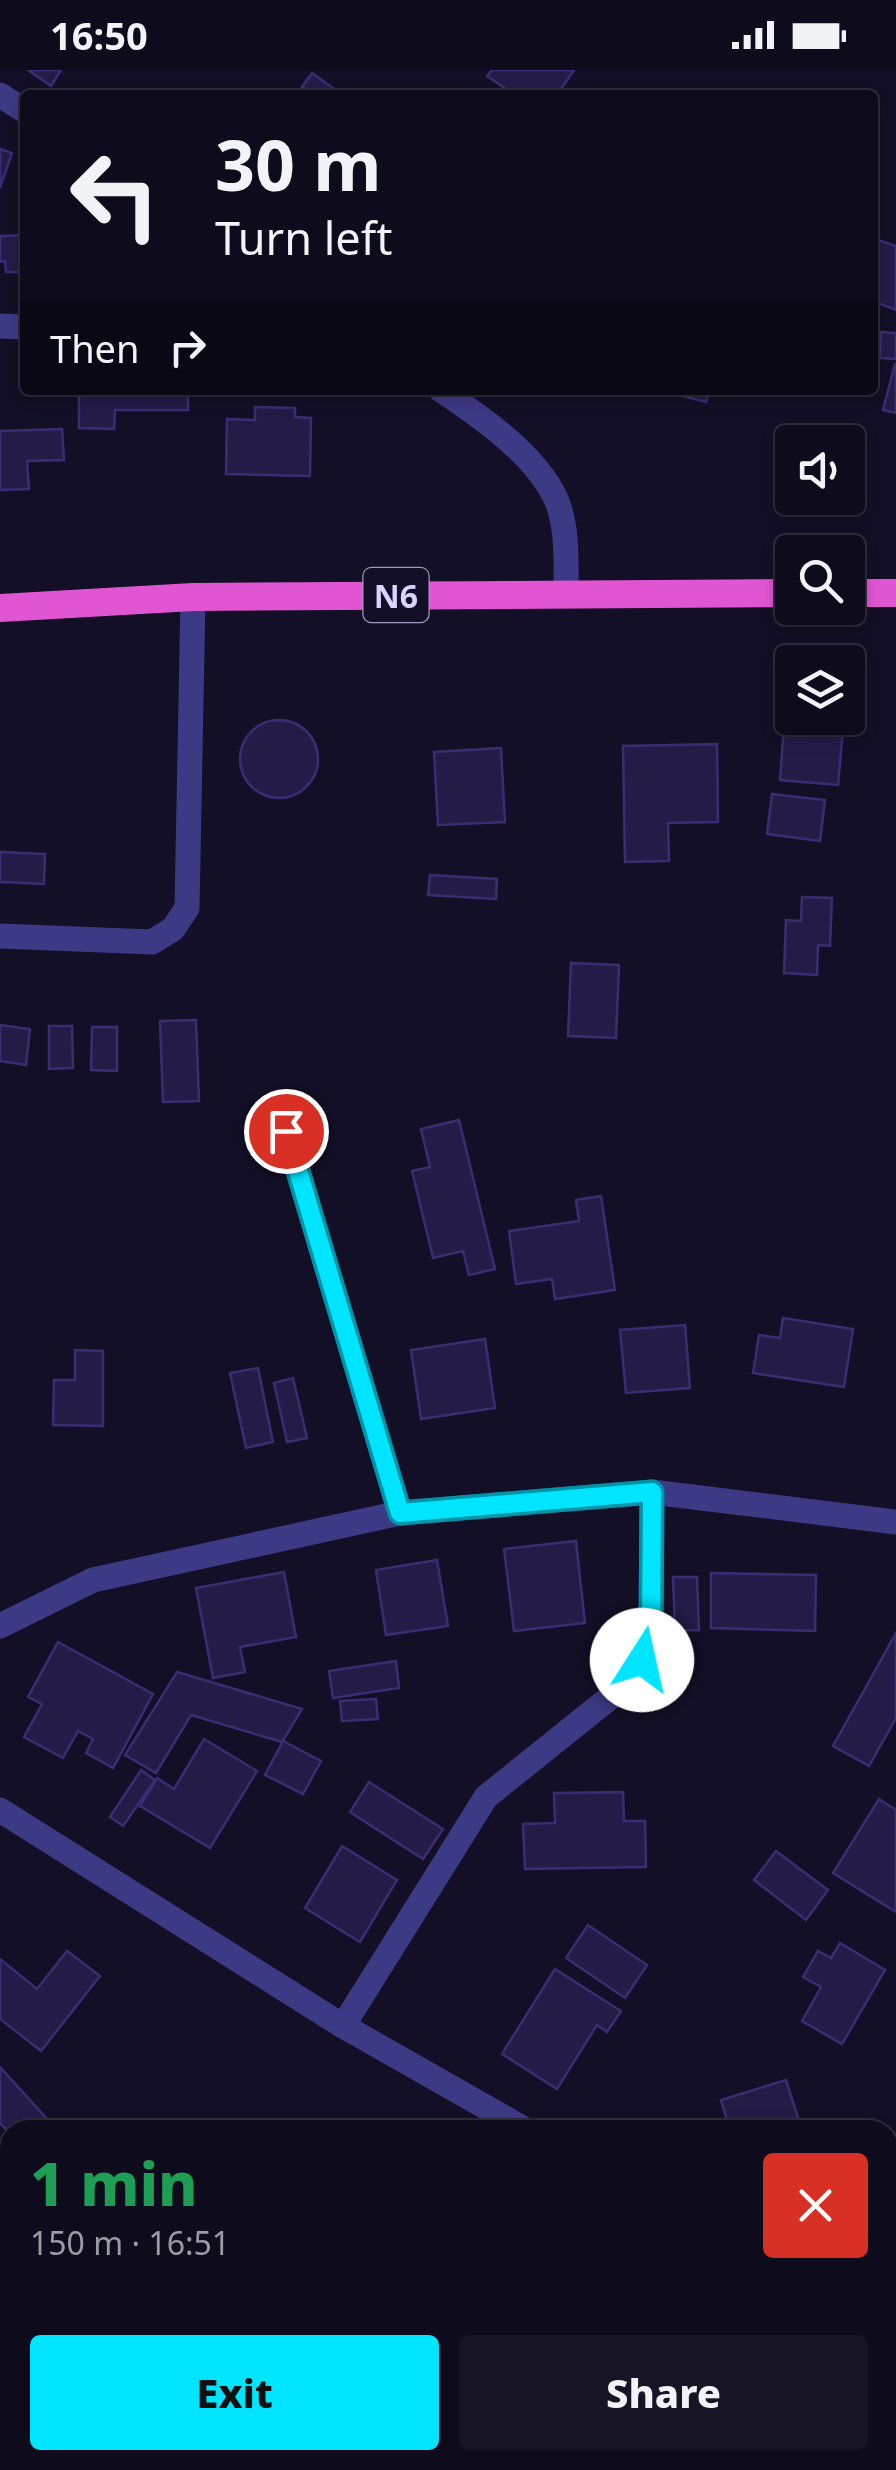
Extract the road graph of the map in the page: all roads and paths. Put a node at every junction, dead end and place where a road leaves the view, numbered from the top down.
1 (449, 395) edge
2 (566, 593) junction
3 (775, 593) edge
4 (865, 593) edge
5 (896, 593) edge
6 (193, 597) junction
7 (0, 608) edge
8 (0, 936) edge
9 (286, 1131) dead end
10 (652, 1492) junction
11 (400, 1513) junction
12 (896, 1522) edge
13 (0, 1626) edge
14 (0, 1810) edge
15 (342, 2026) junction
16 (508, 2120) edge

1 - 2 street
2 - 3 highway, N6
2 - 6 highway, N6
4 - 5 highway
6 - 7 highway, N6
6 - 8 street
9 - 11 street
10 - 11 street
10 - 12 street
10 - 15 street
11 - 13 street
14 - 15 street
15 - 16 street

